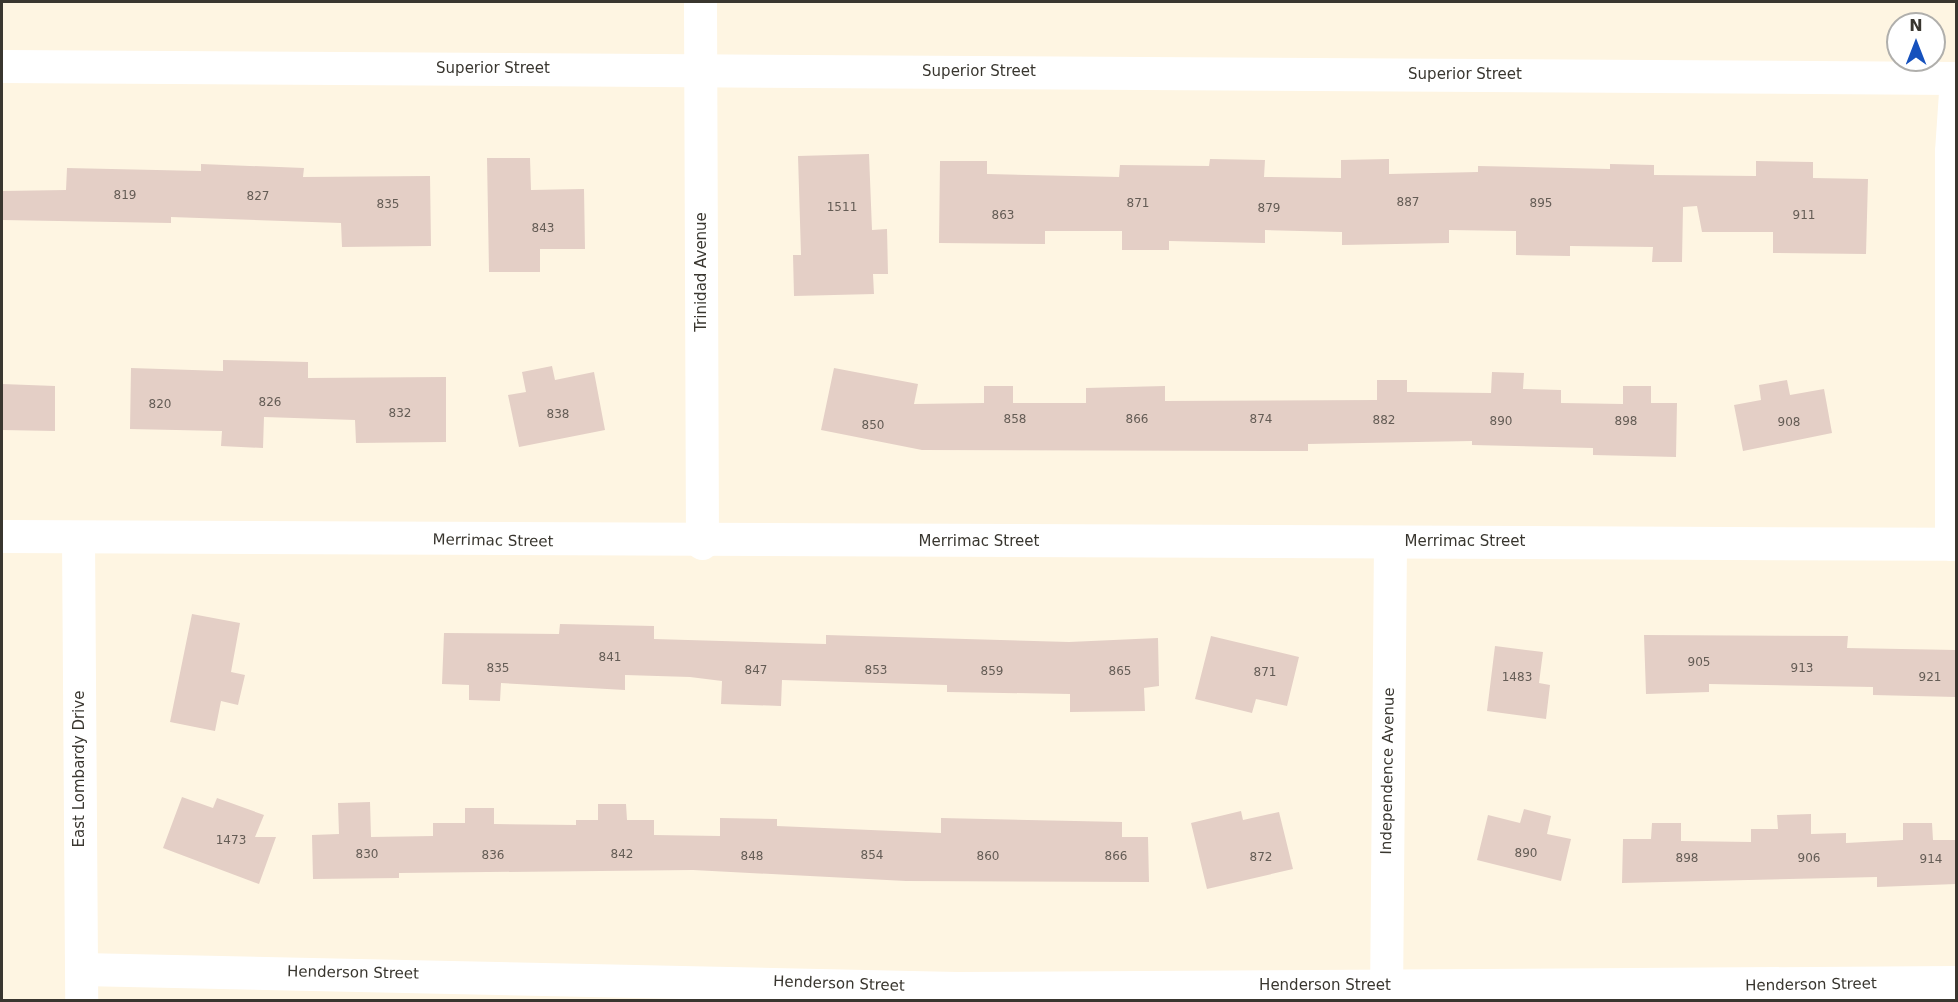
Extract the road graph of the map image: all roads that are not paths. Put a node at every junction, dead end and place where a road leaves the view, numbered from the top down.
1 (700, 2) edge
2 (2, 66) edge
3 (701, 70) junction
4 (1956, 78) edge
5 (2, 536) edge
6 (78, 537) junction
7 (1390, 542) junction
8 (702, 543) junction
9 (1954, 544) edge
10 (1956, 982) edge
11 (81, 985) edge
12 (524, 988) edge
13 (1386, 993) edge
14 (1825, 993) edge
15 (957, 994) edge

1 - 3 street, Trinidad Avenue
2 - 3 street, Superior Street
3 - 4 street, Superior Street
3 - 8 street, Trinidad Avenue
4 - 9 street
5 - 6 street, Merrimac Street
6 - 8 street, Merrimac Street
6 - 11 street, East Lombardy Drive
7 - 8 street, Merrimac Street
7 - 9 street, Merrimac Street
7 - 13 street, Independence Avenue
10 - 14 street, Henderson Street
11 - 12 street, Henderson Street
12 - 15 street, Henderson Street
13 - 14 street, Henderson Street
13 - 15 street, Henderson Street

